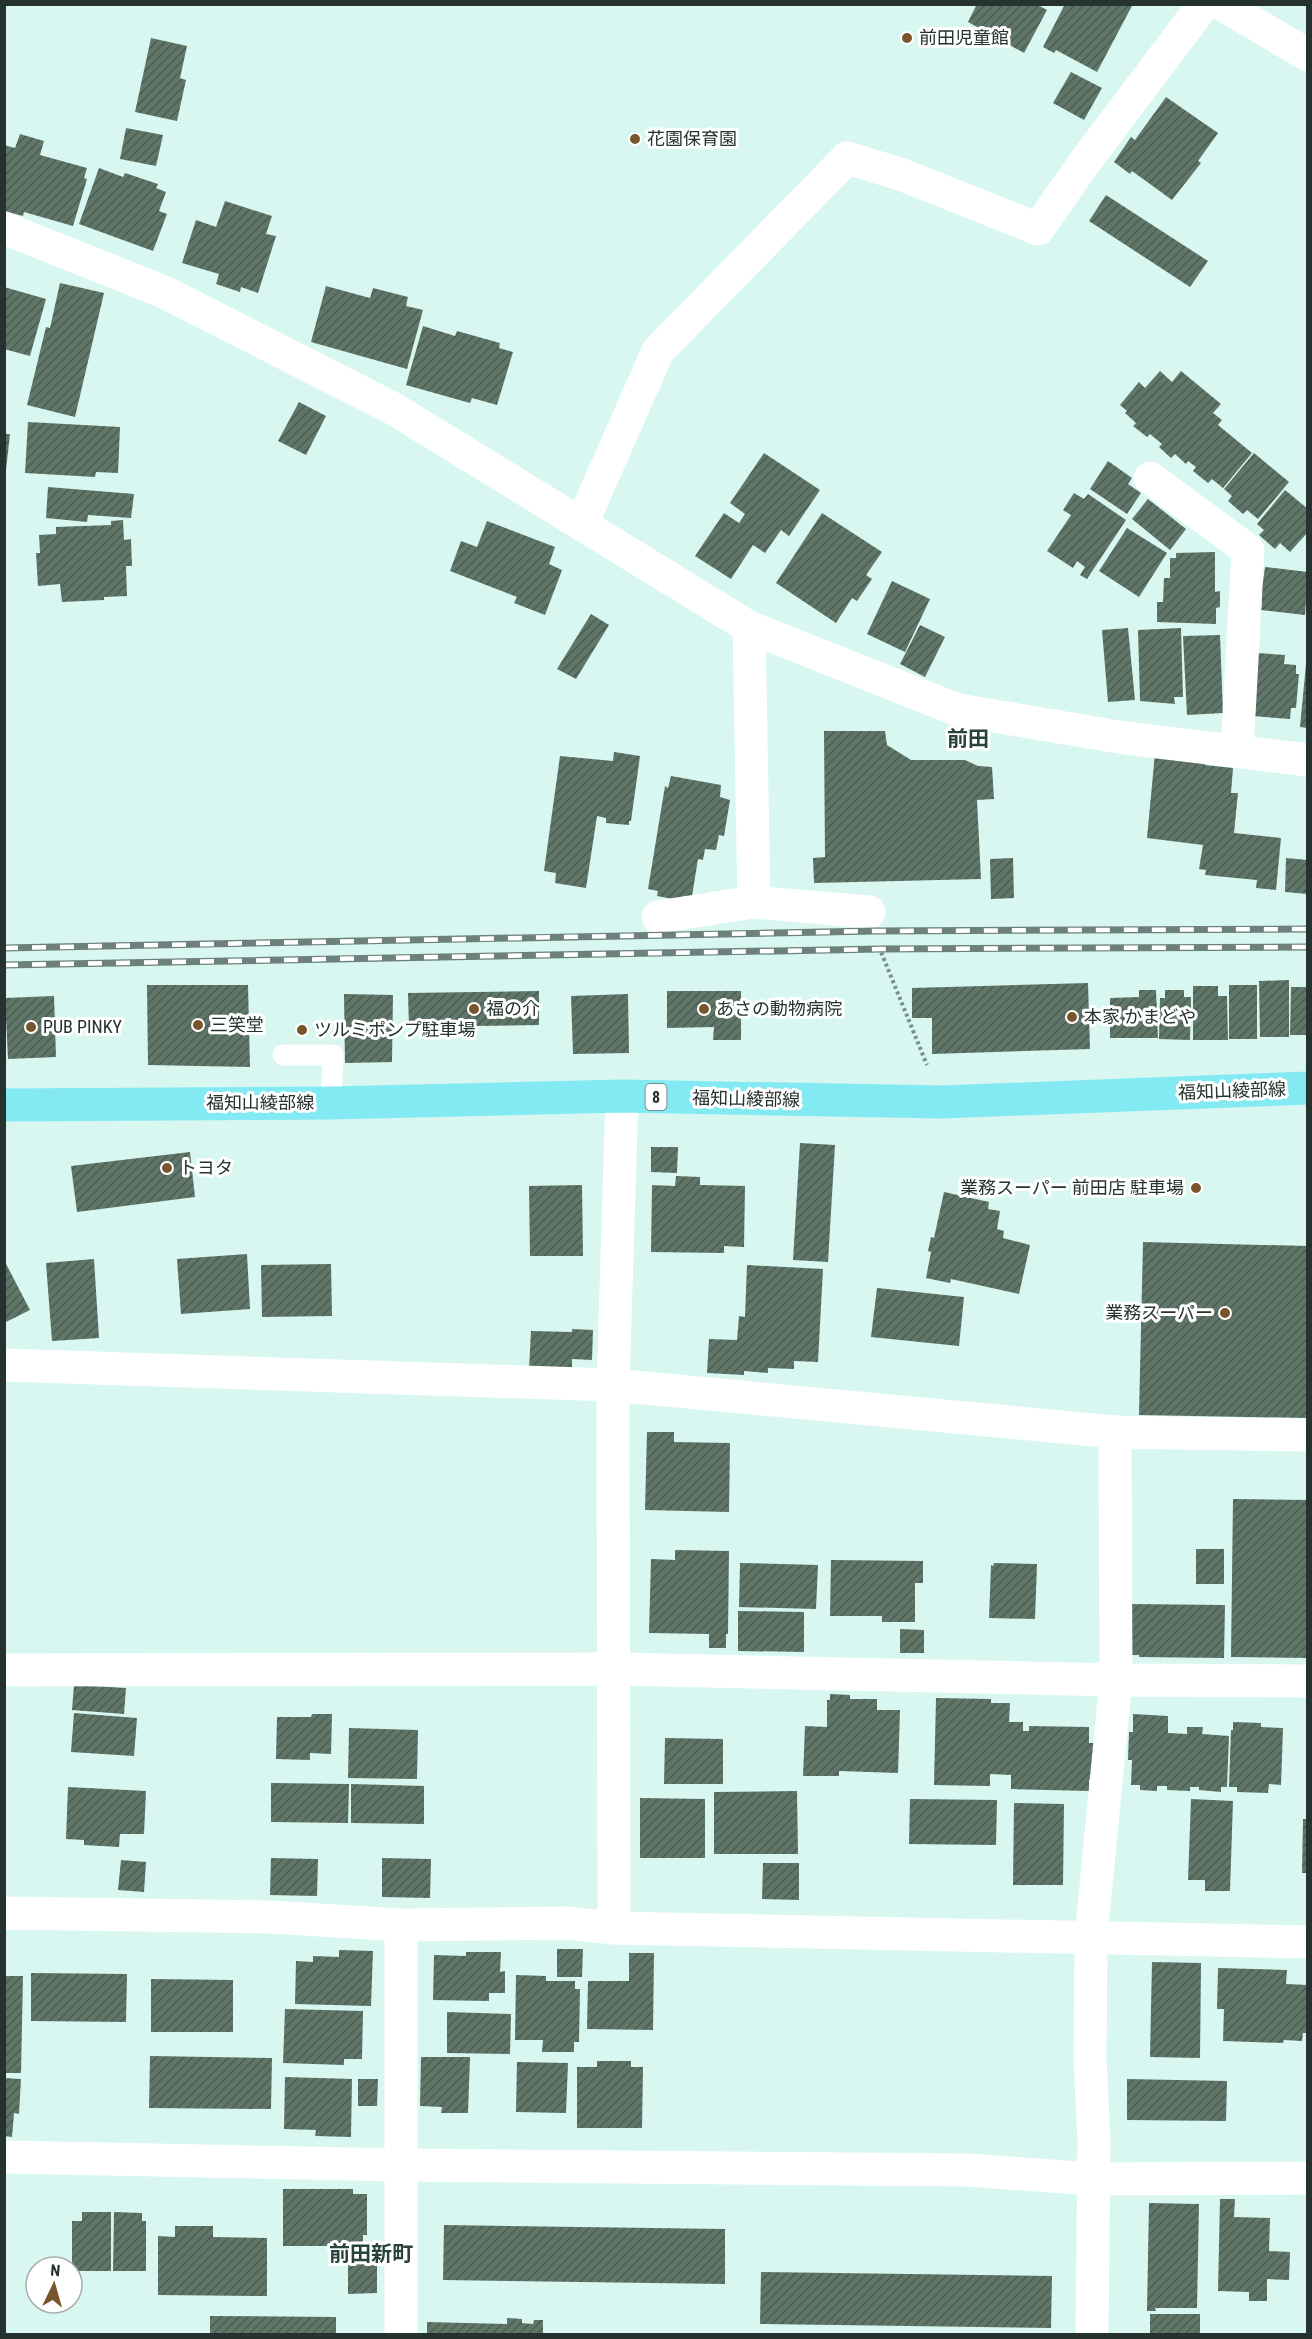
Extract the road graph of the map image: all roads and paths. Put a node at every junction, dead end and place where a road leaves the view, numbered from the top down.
1 (1204, 4) edge
2 (1221, 4) edge
3 (1308, 55) edge
4 (4, 228) edge
5 (1150, 478) dead end
6 (582, 523) junction
7 (749, 627) junction
8 (1237, 752) junction
9 (1308, 760) edge
10 (754, 902) junction
11 (869, 912) joint
12 (658, 917) dead end
13 (282, 1055) dead end
14 (928, 1069) dead end
15 (1308, 1088) edge
16 (622, 1096) junction
17 (331, 1103) junction
18 (4, 1106) edge
19 (4, 1365) edge
20 (613, 1385) junction
21 (1115, 1432) junction
22 (1308, 1435) edge
23 (614, 1669) junction
24 (4, 1670) edge
25 (1116, 1680) junction
26 (1308, 1682) edge
27 (4, 1913) edge
28 (401, 1925) junction
29 (614, 1928) junction
30 (1091, 1937) junction
31 (1308, 1942) edge
32 (4, 2157) edge
33 (400, 2165) junction
34 (1308, 2178) edge
35 (1093, 2180) junction
36 (401, 2334) edge
37 (1092, 2334) edge

1 - 6 street
2 - 3 street
4 - 6 street
5 - 8 street
6 - 7 street
7 - 8 street
7 - 10 street
8 - 9 street
10 - 11 street
10 - 12 street
11 - 14 path
13 - 17 lane
15 - 16 main road, 福知山綾部線 / 8
16 - 17 main road, 福知山綾部線 / 8
16 - 20 street
17 - 18 main road, 福知山綾部線 / 8
19 - 20 street
20 - 21 street
20 - 23 street
21 - 22 street
21 - 25 street
23 - 24 street
23 - 25 street
23 - 29 street
25 - 26 street
25 - 30 street
27 - 28 street
28 - 29 street
28 - 33 street
29 - 30 street
30 - 31 street
30 - 35 street
32 - 33 street
33 - 35 street
33 - 36 street
34 - 35 street
35 - 37 street

